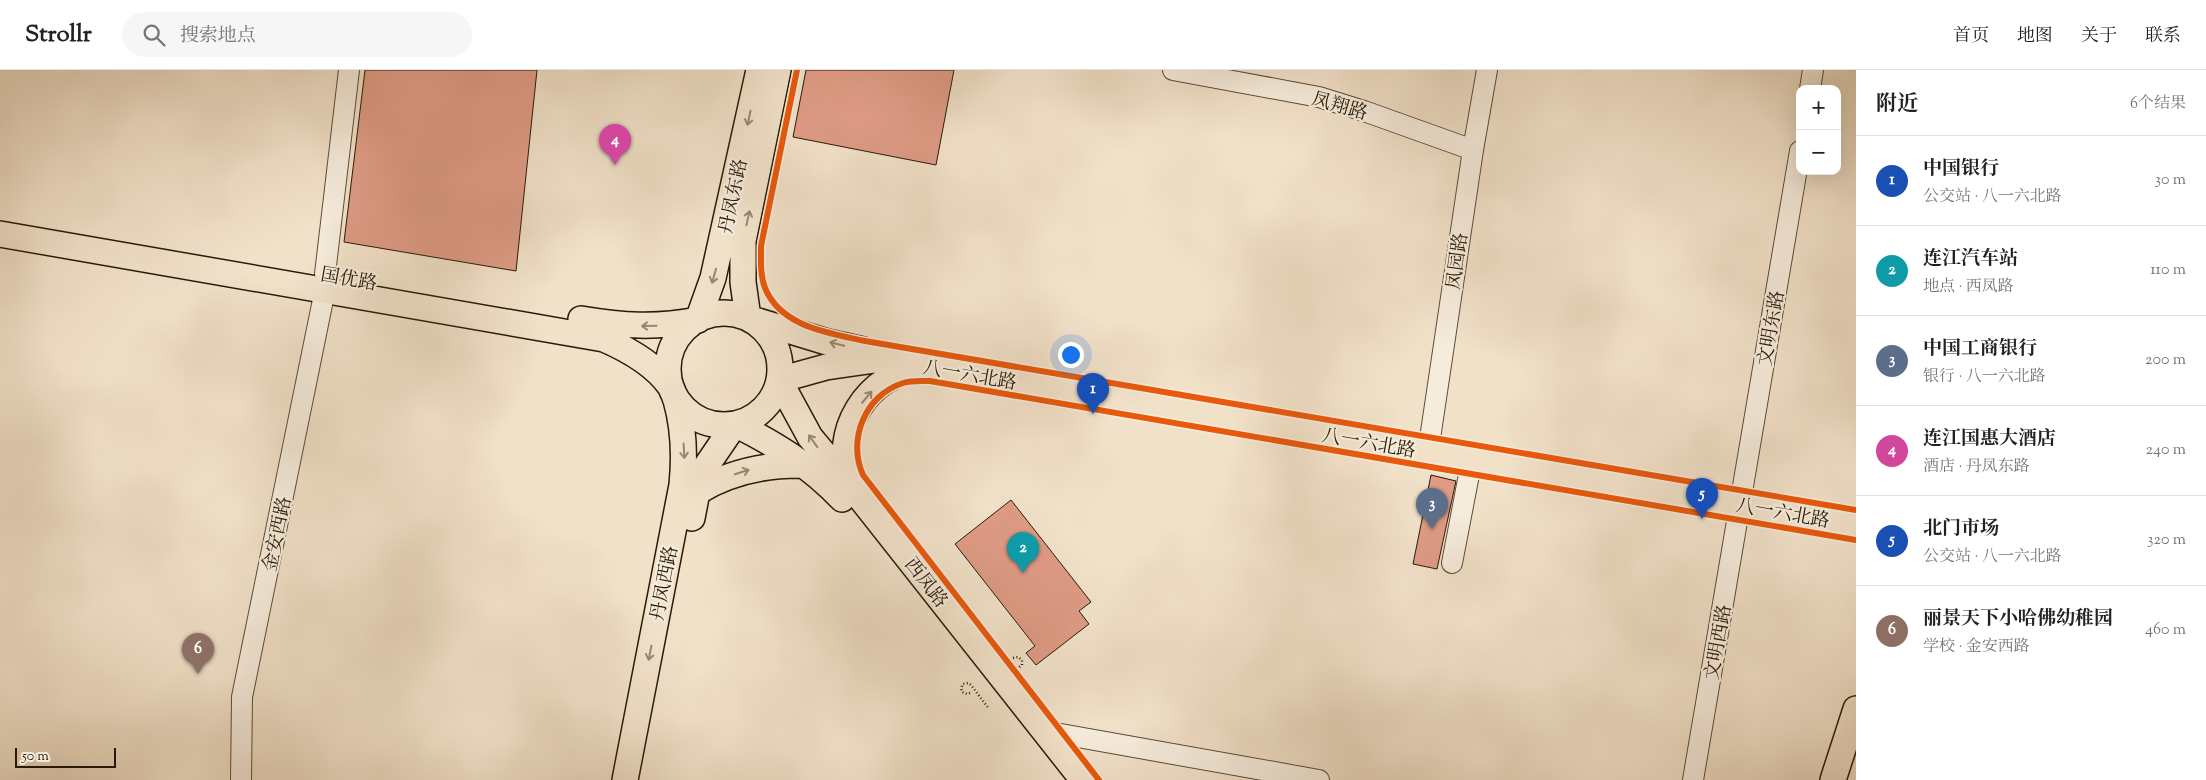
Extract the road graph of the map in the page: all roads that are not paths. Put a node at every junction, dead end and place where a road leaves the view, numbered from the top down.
1 (349, 70) edge
2 (760, 70) edge
3 (778, 70) edge
4 (1173, 70) edge
5 (1487, 70) edge
6 (1814, 70) edge
7 (1811, 85) edge
8 (1472, 150) junction
9 (1796, 175) edge
10 (0, 218) edge
11 (0, 234) edge
12 (325, 282) junction
13 (748, 318) junction
14 (698, 320) junction
15 (883, 359) junction
16 (934, 368) junction
17 (779, 380) junction
18 (671, 386) junction
19 (735, 424) junction
20 (1428, 452) junction
21 (1472, 459) junction
22 (806, 465) junction
23 (855, 491) junction
24 (697, 492) junction
25 (1740, 505) junction
26 (1856, 524) edge
27 (1452, 563) dead end
28 (1856, 709) edge
29 (1044, 731) junction
30 (1856, 751) edge
31 (241, 780) edge
32 (625, 780) edge
33 (642, 780) edge
34 (1065, 780) edge
35 (1083, 780) edge
36 (1320, 780) edge
37 (1693, 780) edge
38 (1833, 780) edge
39 (1846, 780) edge

1 - 12 street, 金安西路
2 -> 14 main road, 丹凤东路
13 -> 3 main road, 丹凤东路
4 - 8 street, 凤翔路
5 - 8 street, 凤园路
6 - 7 street
8 - 20 street, 凤园路
9 - 25 street, 文明东路
10 - 12 main road, 国优路
11 - 12 main road, 国优路
14 -> 12 main road, 国优路
12 - 18 main road, 国优路
12 - 31 street, 金安西路
13 - 14 main road
15 -> 13 main road, 八一六北路
13 - 17 main road
14 - 18 main road
15 - 16 main road, 八一六北路
15 - 17 main road, 八一六北路
16 - 20 main road, 八一六北路
23 -> 16 main road
17 - 19 main road
23 -> 17 main road, 西凤路
18 - 19 main road
18 -> 32 main road, 丹凤西路
19 - 22 main road, 西凤路
19 - 24 main road, 丹凤西路
20 - 21 main road, 八一六北路
21 - 25 main road, 八一六北路
21 - 27 street
24 -> 22 main road
22 - 34 main road, 西凤路
23 - 29 main road, 西凤路
24 - 33 main road, 丹凤西路
25 - 26 main road, 八一六北路
25 - 37 street, 文明西路
28 - 38 main road
29 - 35 main road, 西凤路
29 - 36 street
30 - 39 main road

